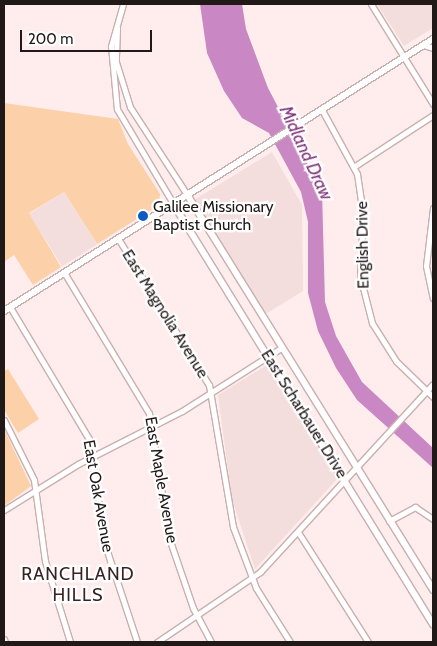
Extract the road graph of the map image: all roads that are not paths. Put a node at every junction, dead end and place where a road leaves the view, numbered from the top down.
1 (123, 4) edge
2 (371, 4) edge
3 (117, 20) junction
4 (433, 39) edge
5 (424, 45) junction
6 (433, 48) edge
7 (404, 58) junction
8 (433, 104) edge
9 (322, 110) junction
10 (433, 115) edge
11 (355, 166) junction
12 (188, 196) junction
13 (174, 205) junction
14 (433, 208) edge
15 (119, 240) junction
16 (65, 274) junction
17 (433, 298) edge
18 (7, 309) edge
19 (282, 348) junction
20 (268, 357) junction
21 (433, 384) edge
22 (427, 391) junction
23 (211, 393) junction
24 (433, 396) edge
25 (4, 420) edge
26 (153, 426) junction
27 (94, 456) junction
28 (356, 468) junction
29 (345, 481) junction
30 (35, 489) junction
31 (4, 510) edge
32 (433, 519) edge
33 (389, 521) junction
34 (298, 532) junction
35 (252, 579) junction
36 (433, 590) edge
37 (197, 617) junction
38 (433, 624) edge
39 (70, 642) edge
40 (137, 642) edge
41 (157, 642) edge
42 (211, 642) edge
43 (290, 642) edge
44 (368, 642) edge

1 - 3 street
2 - 7 street
3 - 12 street
3 - 13 street
4 - 5 main road
5 - 6 street
5 - 7 main road
7 - 8 street
7 - 9 main road
9 - 11 street, English Drive
9 - 12 main road
10 - 11 street
11 - 22 street, English Drive
12 - 13 main road
12 - 19 main road, East Scharbauer Drive
13 - 15 main road
13 - 20 main road, East Scharbauer Drive
14 - 17 street
15 - 16 main road
15 - 23 street, East Magnolia Avenue
16 - 18 main road
16 - 26 street, East Maple Avenue
18 - 27 street, East Oak Avenue
19 - 20 street
19 - 28 main road, East Scharbauer Drive
20 - 23 street
20 - 29 main road, East Scharbauer Drive
21 - 22 street
22 - 24 street, English Drive
22 - 28 street
23 - 26 street
23 - 35 street, East Magnolia Avenue
25 - 30 street
26 - 27 street
26 - 37 street, East Maple Avenue
27 - 30 street
27 - 40 street, East Oak Avenue
28 - 29 street
28 - 33 main road, East Scharbauer Drive
29 - 34 street
29 - 38 main road, East Scharbauer Drive
30 - 31 street
30 - 39 street
32 - 33 street
33 - 36 main road, East Scharbauer Drive
34 - 35 street
34 - 44 street
35 - 37 street
35 - 43 street, East Magnolia Avenue
37 - 41 street
37 - 42 street, East Maple Avenue

